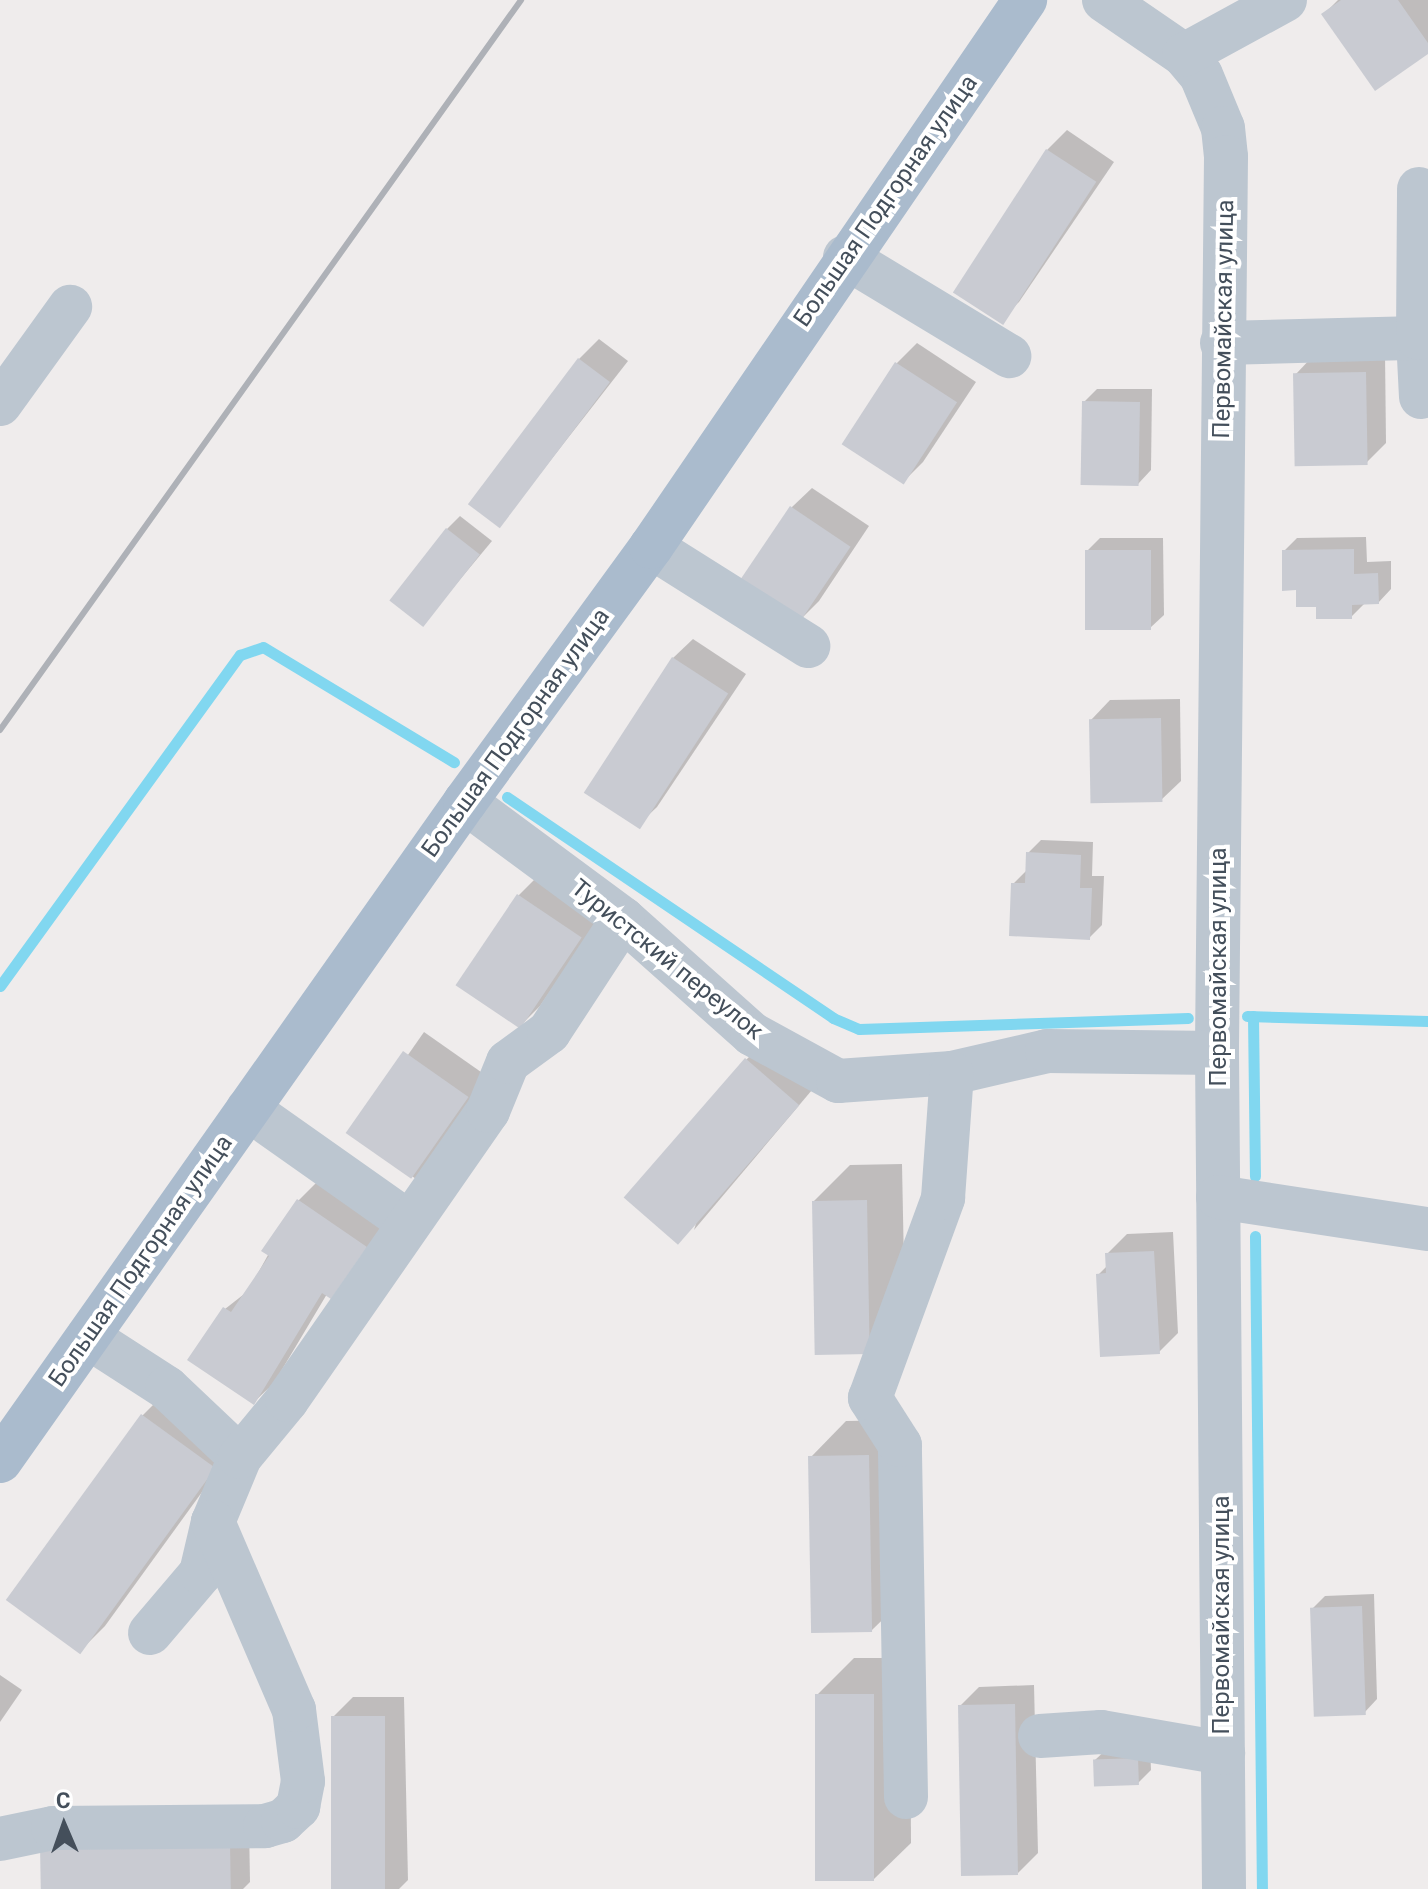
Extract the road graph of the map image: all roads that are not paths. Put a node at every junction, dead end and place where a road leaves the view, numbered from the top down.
1 (1025, 0) edge
2 (1104, 0) edge
3 (1285, 0) edge
4 (1184, 55) junction
5 (1419, 189) dead end
6 (845, 257) junction
7 (70, 307) dead end
8 (1418, 338) junction
9 (1222, 343) junction
10 (1009, 356) dead end
11 (1421, 397) dead end
12 (0, 404) edge
13 (651, 547) junction
14 (808, 646) dead end
15 (465, 802) junction
16 (623, 919) junction
17 (1217, 1053) junction
18 (952, 1073) junction
19 (248, 1109) junction
20 (1218, 1197) junction
21 (408, 1222) junction
22 (1428, 1229) edge
23 (88, 1337) junction
24 (240, 1457) junction
25 (0, 1461) edge
26 (213, 1522) junction
27 (150, 1633) dead end
28 (1040, 1736) dead end
29 (1223, 1753) junction
30 (906, 1797) dead end
31 (0, 1839) edge
32 (1224, 1889) edge

1 - 6 main road, Большая Подгорная улица
2 - 4 street
3 - 4 street
4 - 9 street, Первомайская улица
5 - 8 street
6 - 10 street
6 - 13 main road, Большая Подгорная улица
7 - 12 street
8 - 9 street
8 - 11 street
9 - 17 street, Первомайская улица
13 - 14 street
13 - 15 main road, Большая Подгорная улица
15 - 16 street, Туристский переулок
15 - 19 main road, Большая Подгорная улица
16 - 18 street, Туристский переулок
16 - 21 street
17 - 18 street, Туристский переулок
17 - 20 street, Первомайская улица
18 - 30 street
19 - 21 street
19 - 23 main road, Большая Подгорная улица
20 - 22 street
20 - 29 street, Первомайская улица
21 - 24 street
23 - 24 street
23 - 25 main road, Большая Подгорная улица
24 - 26 street
26 - 27 street
26 - 31 street
28 - 29 street
29 - 32 street, Первомайская улица

